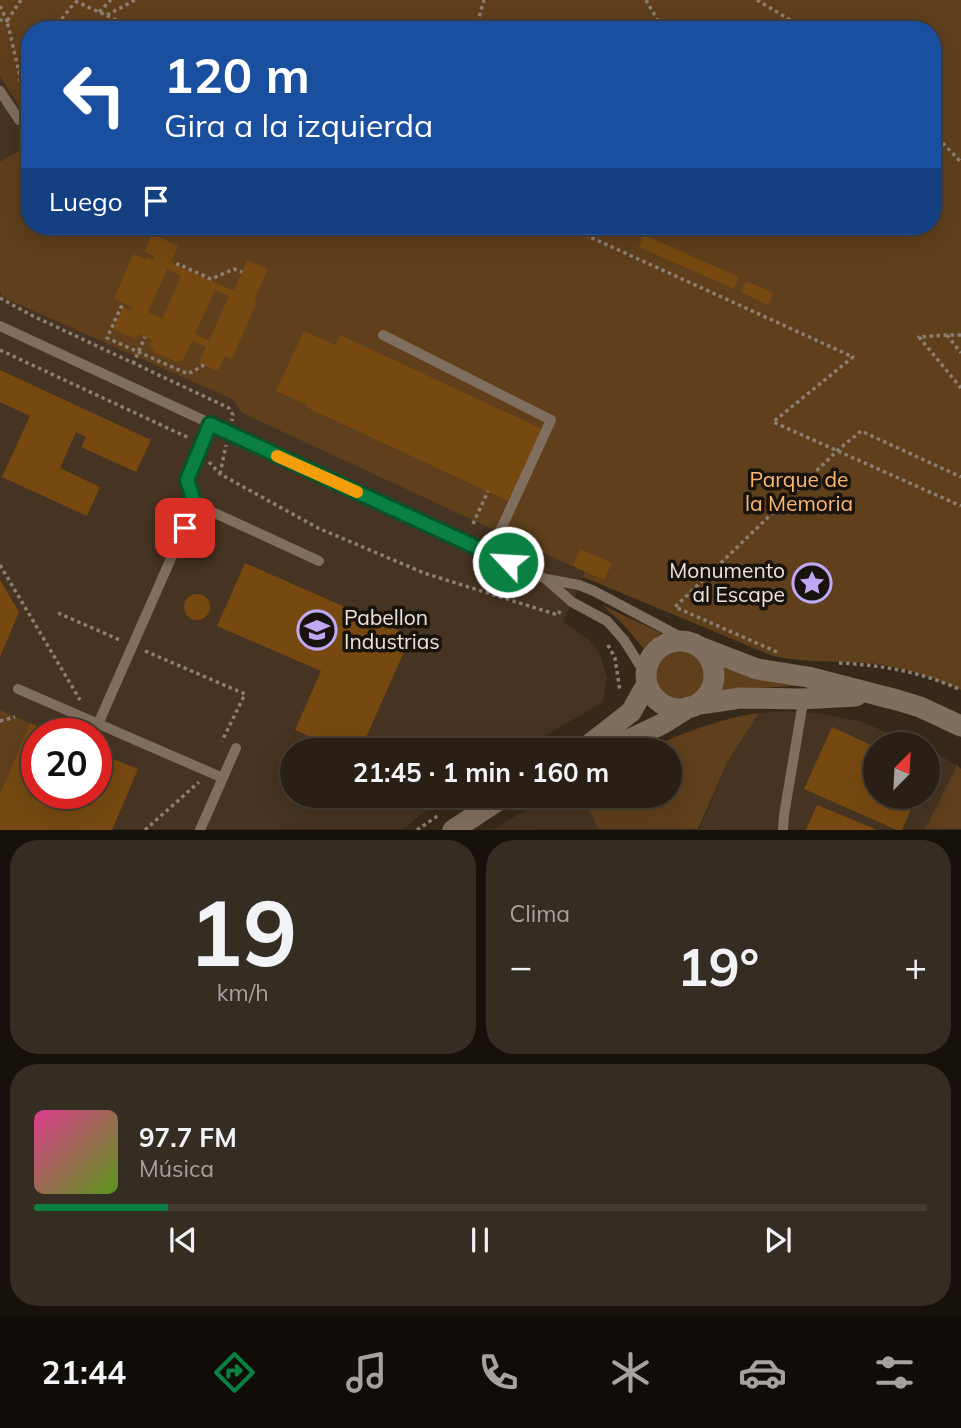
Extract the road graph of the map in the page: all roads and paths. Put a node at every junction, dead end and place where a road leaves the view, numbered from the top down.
1 (21, 0) edge
2 (76, 0) edge
3 (111, 0) edge
4 (135, 0) edge
5 (484, 0) edge
6 (646, 0) edge
7 (757, 0) edge
8 (0, 6) edge
9 (99, 12) junction
10 (107, 15) junction
11 (0, 20) edge
12 (7, 21) junction
13 (60, 21) edge
14 (119, 21) edge
15 (480, 21) edge
16 (658, 21) edge
17 (792, 21) edge
18 (19, 72) joint
19 (21, 89) edge
20 (0, 90) edge
21 (21, 105) edge
22 (19, 120) joint
23 (941, 141) edge
24 (961, 162) edge
25 (586, 235) edge
26 (177, 266) dead end
27 (242, 272) dead end
28 (123, 307) dead end
29 (0, 326) edge
30 (383, 335) dead end
31 (947, 335) junction
32 (961, 335) edge
33 (145, 337) dead end
34 (0, 350) edge
35 (139, 352) junction
36 (961, 353) edge
37 (133, 364) dead end
38 (204, 365) dead end
39 (961, 388) edge
40 (210, 424) junction
41 (200, 450) junction
42 (838, 450) junction
43 (961, 477) edge
44 (488, 491) dead end
45 (195, 504) junction
46 (961, 506) edge
47 (473, 524) dead end
48 (489, 553) junction
49 (319, 561) dead end
50 (0, 565) edge
51 (546, 579) junction
52 (567, 612) dead end
53 (58, 613) dead end
54 (602, 637) dead end
55 (125, 642) dead end
56 (695, 644) junction
57 (140, 649) dead end
58 (773, 656) dead end
59 (789, 657) dead end
60 (782, 658) dead end
61 (827, 663) dead end
62 (646, 680) junction
63 (18, 689) dead end
64 (961, 690) edge
65 (872, 695) junction
66 (800, 699) junction
67 (618, 701) dead end
68 (81, 703) dead end
69 (695, 706) junction
70 (15, 717) dead end
71 (85, 718) edge
72 (102, 718) edge
73 (0, 721) edge
74 (961, 726) edge
75 (112, 730) edge
76 (585, 738) edge
77 (630, 738) edge
78 (236, 748) dead end
79 (217, 752) dead end
80 (203, 778) dead end
81 (223, 778) junction
82 (487, 808) edge
83 (145, 830) edge
84 (200, 830) edge
85 (453, 830) edge
86 (783, 830) edge

1 - 12 path
2 - 9 path
2 - 13 path
3 - 9 path
4 - 10 path
5 - 15 path
6 - 16 path
7 - 17 path
8 - 12 path
9 - 10 path
10 - 14 path
11 - 12 path
12 - 18 path
18 - 19 path
20 - 22 lane
21 - 22 path
23 - 24 path
25 - 42 path
26 - 27 path
28 - 35 path
29 - 40 lane
30 - 48 lane
31 - 32 path
31 - 36 path
31 - 39 path
33 - 35 path
34 - 41 path
35 - 37 path
35 - 38 path
40 - 41 lane
40 - 48 lane
41 - 45 lane
41 - 52 path
42 - 43 path
42 - 46 path
42 - 59 path
44 - 47 path
45 - 49 lane
45 - 72 lane
48 - 51 lane
50 - 68 path
51 - 56 lane
51 - 62 lane
53 - 55 path
54 - 67 path
56 - 62 main road
56 - 65 main road
56 - 69 main road
57 - 79 path
58 - 60 path
61 - 64 path
62 - 69 main road
62 - 76 main road
63 - 71 lane
65 - 66 main road
65 - 74 main road
66 - 69 main road
66 - 86 lane
69 - 77 main road
70 - 73 path
75 - 81 lane
78 - 81 lane
80 - 83 path
81 - 84 lane
82 - 85 main road

